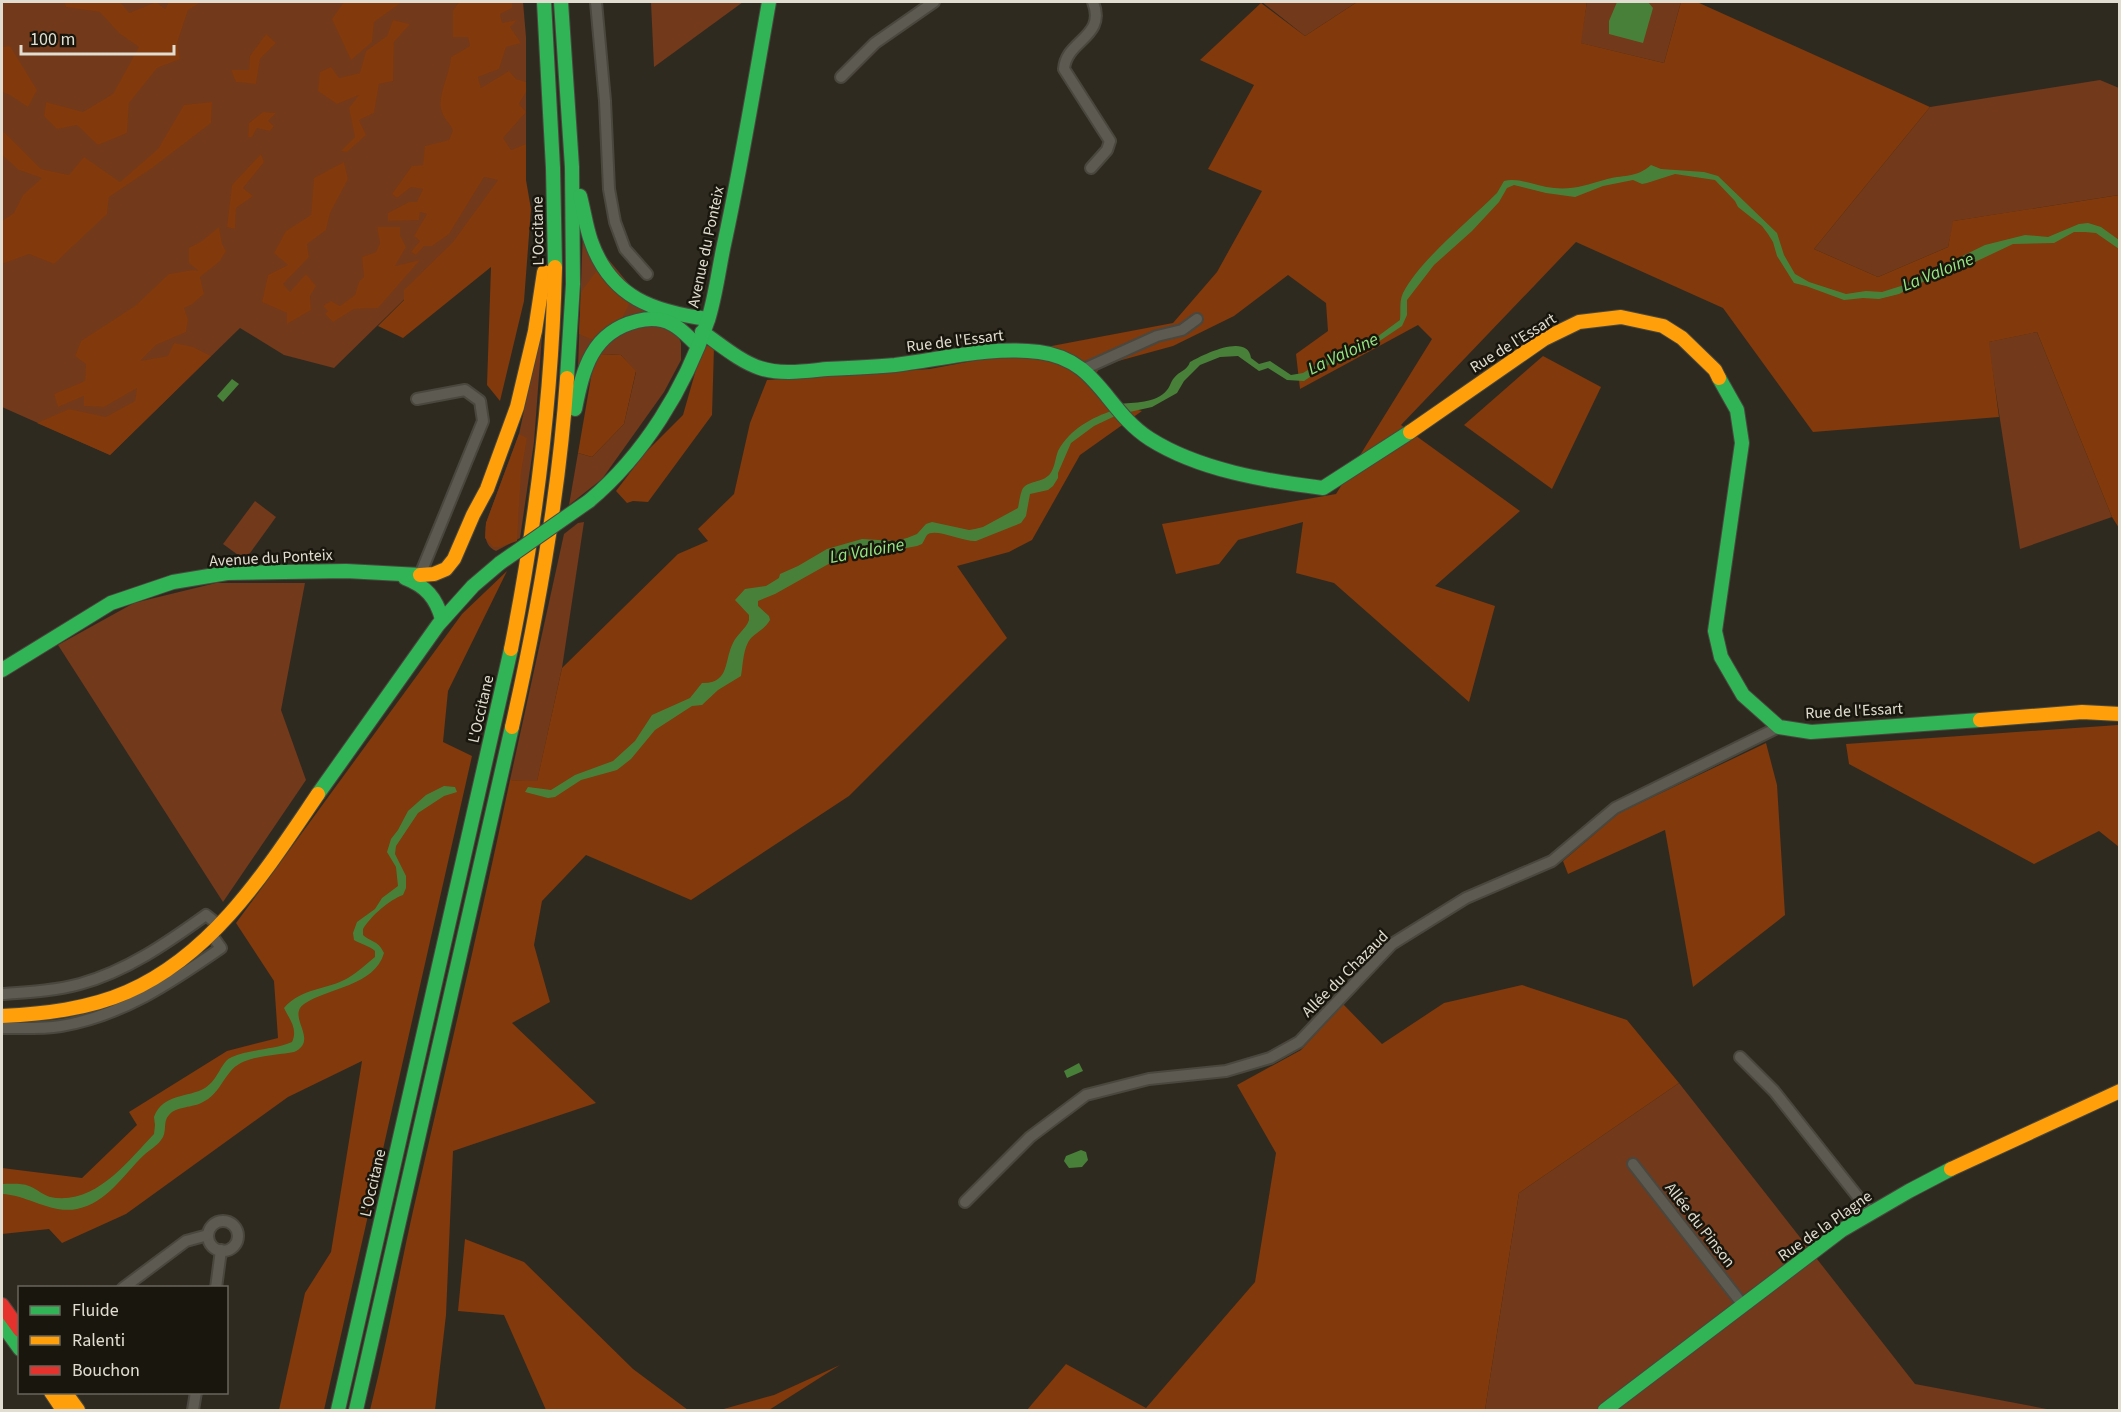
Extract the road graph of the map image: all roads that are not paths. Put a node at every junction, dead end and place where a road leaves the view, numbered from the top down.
1 (544, 2) edge
2 (561, 2) edge
3 (596, 2) edge
4 (769, 2) edge
5 (934, 2) edge
6 (1092, 2) edge
7 (841, 77) dead end
8 (572, 167) junction
9 (1091, 168) dead end
10 (554, 215) junction
11 (647, 274) dead end
12 (1197, 319) dead end
13 (702, 332) junction
14 (1084, 369) junction
15 (417, 399) dead end
16 (561, 459) junction
17 (388, 573) junction
18 (420, 575) junction
19 (442, 619) junction
20 (2, 670) edge
21 (2120, 714) edge
22 (1779, 727) junction
23 (215, 930) junction
24 (221, 948) junction
25 (233, 952) dead end
26 (2, 994) edge
27 (2, 1016) edge
28 (2, 1028) edge
29 (1740, 1057) dead end
30 (2120, 1091) edge
31 (1633, 1164) dead end
32 (965, 1202) dead end
33 (1870, 1212) junction
34 (208, 1235) junction
35 (221, 1250) junction
36 (124, 1286) edge
37 (216, 1286) edge
38 (2, 1305) edge
39 (1743, 1305) junction
40 (2, 1324) edge
41 (18, 1327) edge
42 (18, 1346) edge
43 (52, 1394) edge
44 (66, 1394) edge
45 (196, 1394) edge
46 (63, 1410) edge
47 (78, 1410) edge
48 (193, 1410) edge
49 (338, 1410) edge
50 (356, 1410) edge
51 (1605, 1410) edge

1 - 10 main road, L'Occitane
2 - 8 main road, L'Occitane
3 - 11 street
4 - 13 main road, Avenue du Ponteix
5 - 7 street
6 - 9 street
8 - 13 main road
8 - 16 main road, L'Occitane
10 - 18 main road
10 - 49 main road, L'Occitane
12 - 14 street
13 - 14 main road, Rue de l'Essart
13 - 16 main road, Rue de l'Essart
13 - 19 main road, Avenue du Ponteix, bridge
14 - 22 main road, Rue de l'Essart
15 - 18 street
16 - 50 main road, L'Occitane
17 - 18 main road, Avenue du Ponteix
17 - 19 main road
17 - 20 main road, Avenue du Ponteix
19 - 23 main road
21 - 22 main road, Rue de l'Essart
22 - 32 street, Allée du Chazaud
23 - 24 street
23 - 26 street
23 - 27 main road
24 - 25 street
24 - 28 street
29 - 33 street
30 - 33 main road, Rue de la Plagne
31 - 39 street, Allée du Pinson
33 - 39 main road, Rue de la Plagne
34 - 35 street
34 - 35 street
34 - 36 street
35 - 37 street
38 - 41 main road
39 - 51 main road, Rue de la Plagne
40 - 42 main road
43 - 46 main road
44 - 47 main road
45 - 48 street

